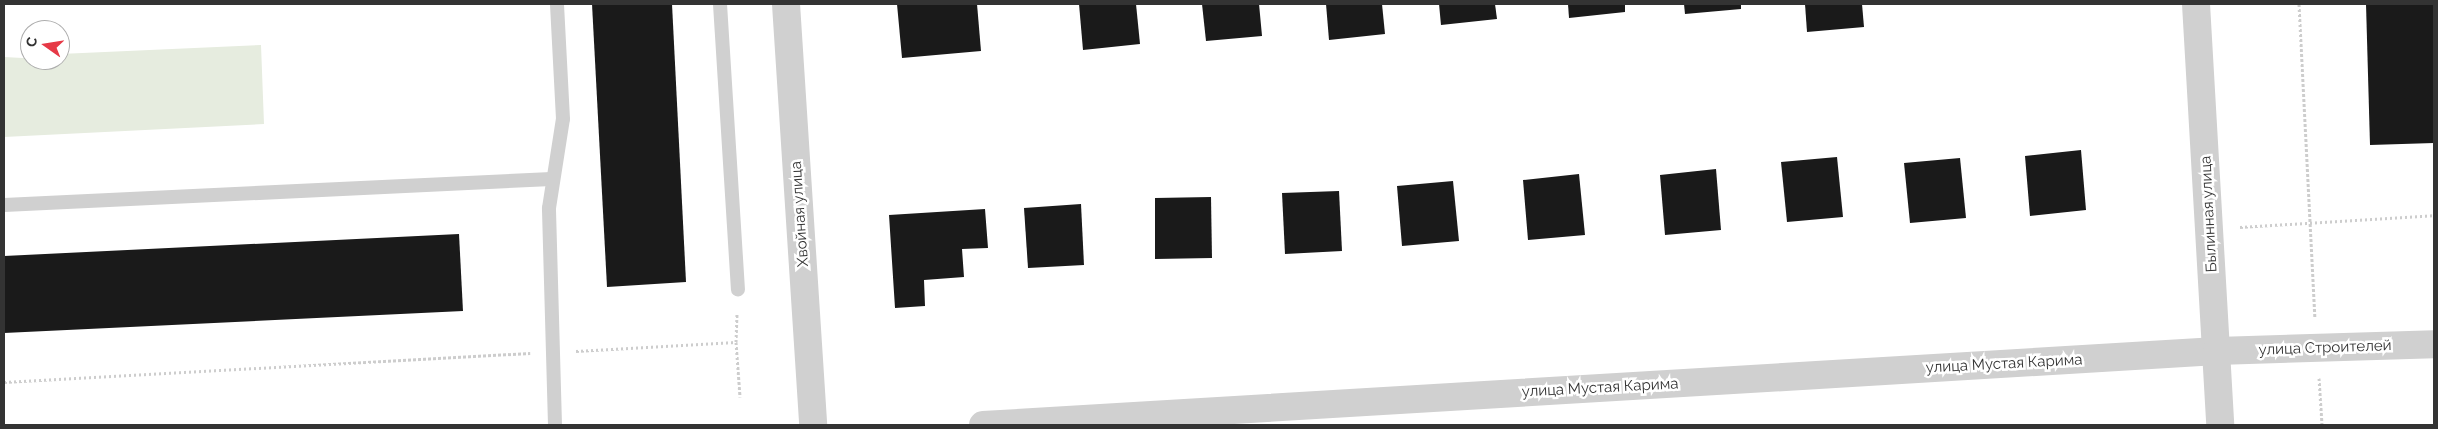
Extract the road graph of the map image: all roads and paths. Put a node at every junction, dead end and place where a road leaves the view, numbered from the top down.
1 (557, 4) edge
2 (720, 4) edge
3 (786, 4) edge
4 (2196, 4) edge
5 (2299, 4) edge
6 (551, 179) junction
7 (4, 205) edge
8 (2434, 215) edge
9 (2310, 221) junction
10 (2210, 229) junction
11 (738, 289) dead end
12 (2434, 344) edge
13 (2317, 348) junction
14 (2217, 351) junction
15 (553, 352) junction
16 (4, 382) edge
17 (740, 397) dead end
18 (555, 425) edge
19 (813, 425) edge
20 (984, 425) edge
21 (2220, 425) edge
22 (2322, 425) edge

1 - 6 lane
2 - 11 lane
3 - 19 street, Хвойная улица
4 - 10 street, Былинная улица
5 - 9 path
6 - 7 lane
6 - 15 lane
8 - 9 path
9 - 10 path
9 - 13 path
10 - 14 street, Былинная улица
12 - 13 street, улица Строителей
13 - 14 street, улица Строителей
13 - 22 path
14 - 20 street, улица Мустая Карима
14 - 21 street, Былинная улица
15 - 16 path
15 - 17 path
15 - 18 lane

